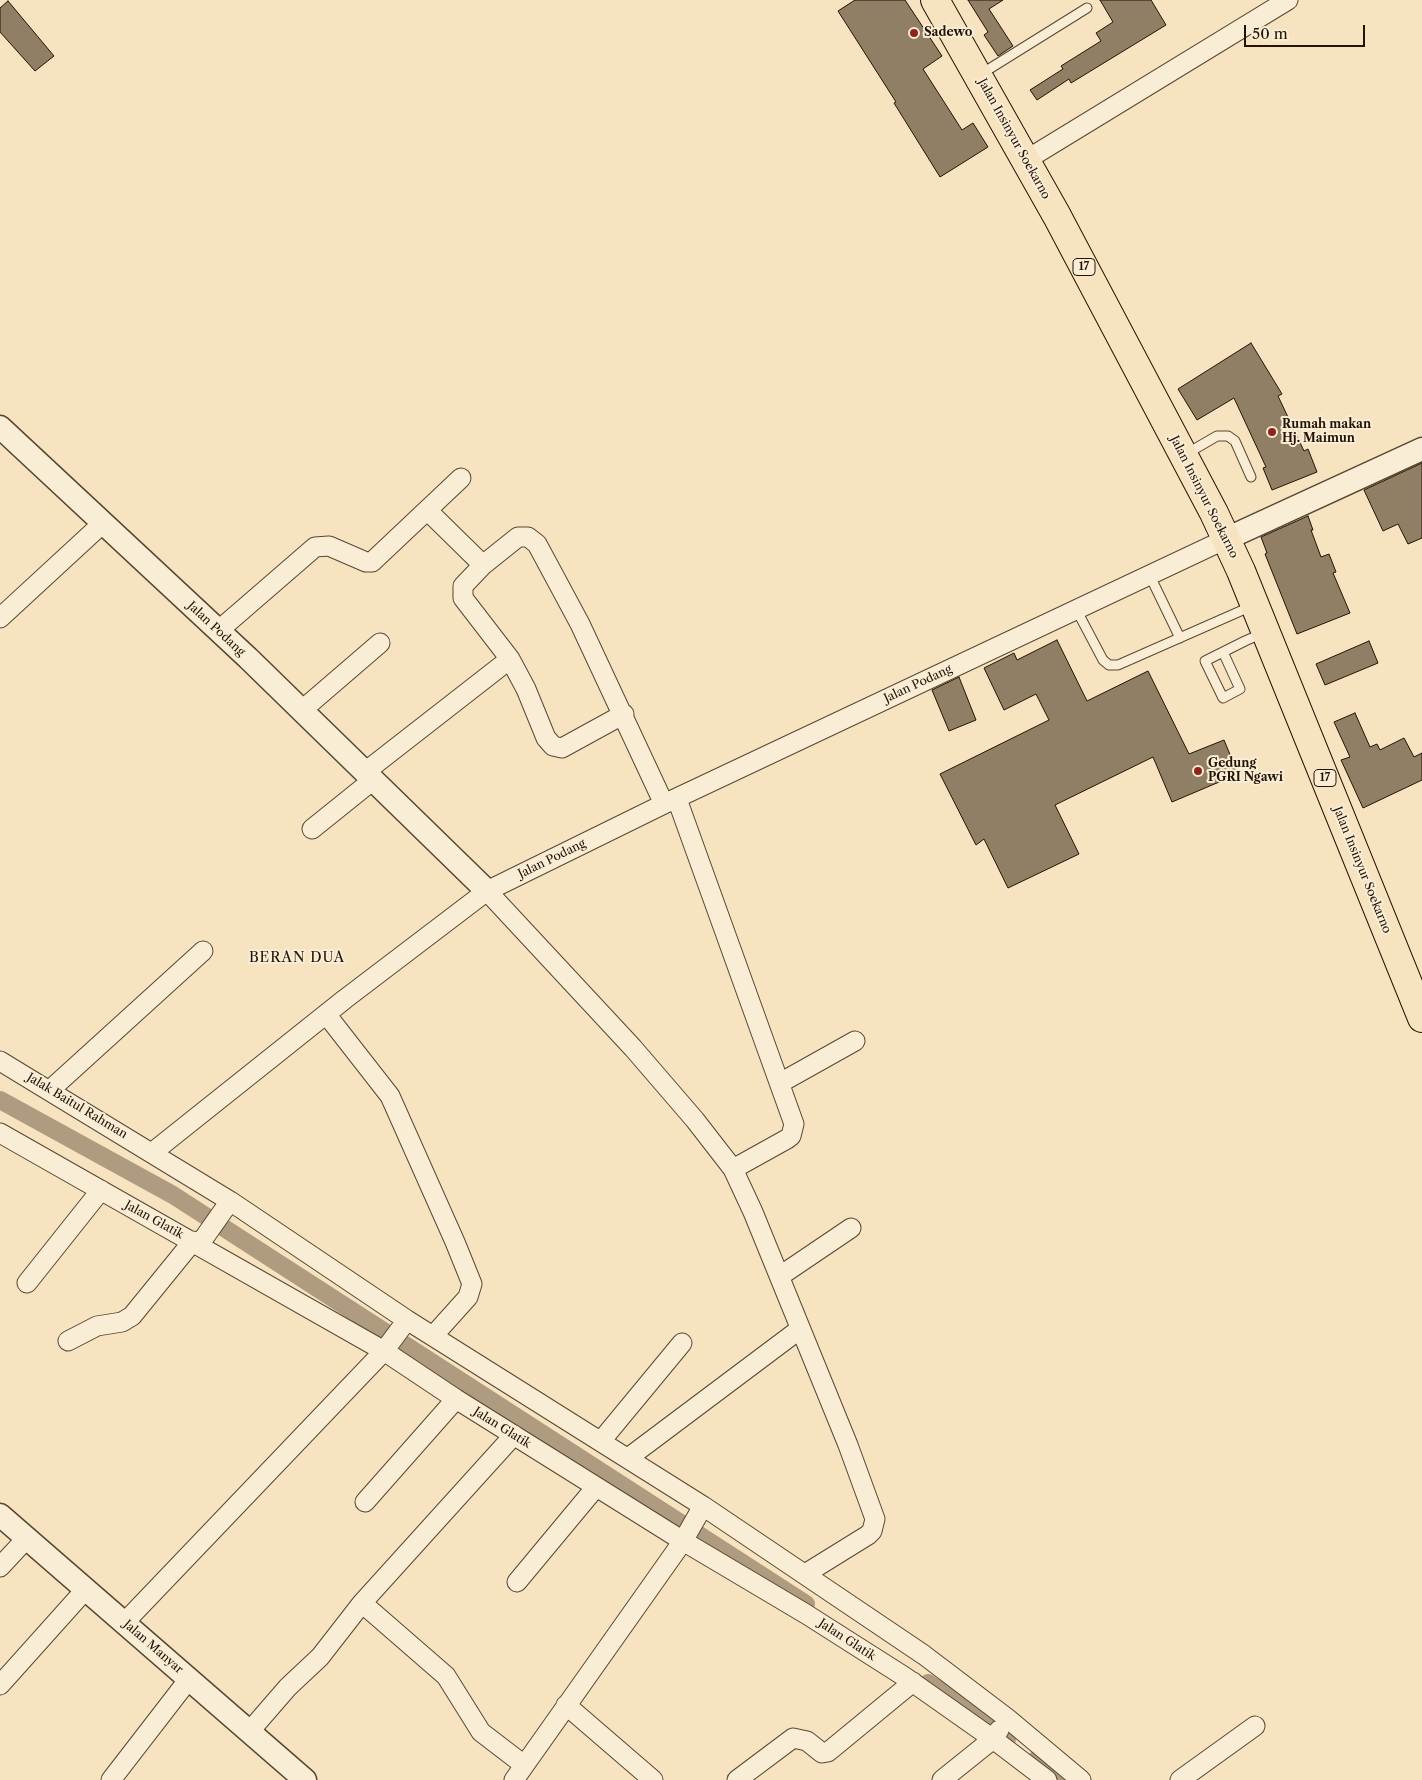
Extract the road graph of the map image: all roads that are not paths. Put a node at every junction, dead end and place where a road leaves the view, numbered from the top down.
1 (935, 0) edge
2 (1288, 0) edge
3 (1087, 8) dead end
4 (978, 76) junction
5 (1026, 160) junction
6 (0, 426) edge
7 (1422, 449) edge
8 (1184, 455) junction
9 (1251, 477) dead end
10 (461, 478) dead end
11 (427, 510) junction
12 (103, 523) junction
13 (1226, 539) junction
14 (483, 565) junction
15 (1149, 574) junction
16 (1255, 605) junction
17 (1076, 609) junction
18 (0, 618) edge
19 (218, 631) junction
20 (1266, 632) junction
21 (1180, 638) junction
22 (380, 643) dead end
23 (1223, 652) junction
24 (510, 659) junction
25 (301, 711) junction
26 (624, 714) junction
27 (369, 776) junction
28 (670, 801) junction
29 (312, 829) dead end
30 (487, 891) junction
31 (202, 951) dead end
32 (326, 1014) junction
33 (1422, 1018) edge
34 (855, 1041) dead end
35 (0, 1061) edge
36 (780, 1083) junction
37 (50, 1090) junction
38 (0, 1133) edge
39 (153, 1152) junction
40 (733, 1169) junction
41 (101, 1190) junction
42 (230, 1201) junction
43 (851, 1228) dead end
44 (200, 1240) junction
45 (780, 1276) junction
46 (27, 1283) dead end
47 (800, 1329) junction
48 (395, 1336) junction
49 (433, 1336) junction
50 (68, 1341) dead end
51 (682, 1343) dead end
52 (456, 1399) junction
53 (514, 1435) junction
54 (601, 1441) junction
55 (628, 1458) junction
56 (596, 1487) junction
57 (365, 1502) dead end
58 (0, 1515) edge
59 (692, 1525) junction
60 (27, 1538) junction
61 (0, 1567) edge
62 (805, 1574) junction
63 (517, 1582) dead end
64 (86, 1589) junction
65 (815, 1602) junction
66 (362, 1603) junction
67 (124, 1623) junction
68 (914, 1670) junction
69 (189, 1679) junction
70 (0, 1686) edge
71 (566, 1705) junction
72 (1255, 1726) dead end
73 (1000, 1729) junction
74 (249, 1732) junction
75 (519, 1773) edge
76 (111, 1780) edge
77 (305, 1780) edge
78 (653, 1780) edge
79 (737, 1780) edge
80 (942, 1780) edge
81 (1047, 1780) edge
82 (1081, 1780) edge
83 (1180, 1780) edge

1 - 4 highway, Jalan Insinyur Soekarno / 17
2 - 5 street
3 - 4 lane
4 - 5 highway, Jalan Insinyur Soekarno / 17
5 - 8 highway, Jalan Insinyur Soekarno / 17
6 - 12 street, Jalan Podang
7 - 13 street
8 - 9 lane
8 - 13 highway, Jalan Insinyur Soekarno / 17
10 - 11 street
11 - 14 street
11 - 19 street
12 - 18 street
12 - 19 street, Jalan Podang
13 - 15 street, Jalan Podang
13 - 16 highway, Jalan Insinyur Soekarno / 17
14 - 24 street
14 - 26 street
15 - 17 street, Jalan Podang
15 - 21 lane
16 - 20 highway, Jalan Insinyur Soekarno / 17
16 - 21 lane
17 - 21 lane
17 - 28 street, Jalan Podang
19 - 25 street, Jalan Podang
20 - 23 lane
20 - 33 highway, Jalan Insinyur Soekarno / 17
22 - 25 street
23 - 23 lane
24 - 26 street
24 - 27 street
25 - 27 street, Jalan Podang
26 - 28 street
27 - 29 street
27 - 30 street, Jalan Podang
28 - 30 street, Jalan Podang
28 - 36 street
30 - 32 street
30 - 40 street
31 - 37 street
32 - 39 street
32 - 49 street
34 - 36 street
35 - 37 street, Jalak Baitul Rahman
36 - 40 street
37 - 39 street, Jalak Baitul Rahman
38 - 41 street, Jalan Glatik
39 - 42 street, Jalak Baitul Rahman
40 - 45 street
41 - 44 street, Jalan Glatik
41 - 46 street
42 - 44 street
42 - 48 street, Jalak Baitul Rahman
43 - 45 street
44 - 48 street, Jalan Glatik
44 - 50 street
45 - 47 street
47 - 55 street
47 - 62 street
48 - 49 street
48 - 52 street, Jalan Glatik
48 - 67 street
49 - 54 street
51 - 54 street
52 - 53 street, Jalan Glatik
52 - 57 street
53 - 56 street, Jalan Glatik
53 - 66 street
54 - 55 street
55 - 59 street
56 - 59 street, Jalan Glatik
56 - 63 street
58 - 60 street, Jalan Manyar
59 - 62 street
59 - 65 street, Jalan Glatik
59 - 71 street
60 - 61 street
60 - 64 street, Jalan Manyar
62 - 65 street
64 - 67 street, Jalan Manyar
64 - 70 street
65 - 68 street
65 - 68 street, Jalan Glatik
66 - 74 street
66 - 75 street
67 - 69 street, Jalan Manyar
68 - 73 street
68 - 73 street, Jalan Glatik
68 - 79 street
69 - 74 street, Jalan Manyar
69 - 76 street
71 - 75 street
71 - 78 street
72 - 83 street
73 - 80 street
73 - 81 street
73 - 82 street
74 - 77 street, Jalan Manyar

